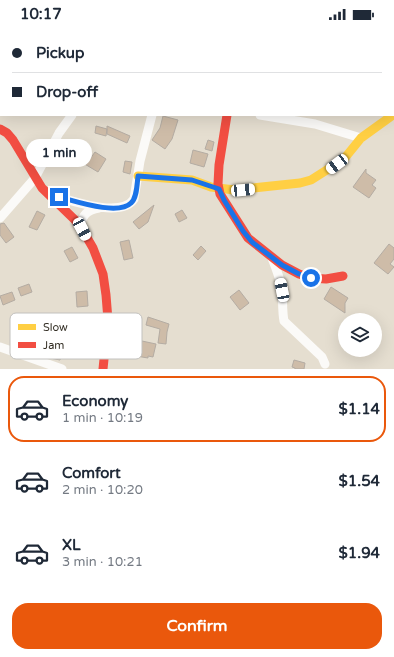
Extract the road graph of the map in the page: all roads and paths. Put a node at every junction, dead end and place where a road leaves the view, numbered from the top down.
1 (71, 116) edge
2 (152, 116) edge
3 (227, 116) edge
4 (266, 116) edge
5 (392, 116) edge
6 (0, 129) edge
7 (361, 138) junction
8 (138, 176) junction
9 (35, 178) junction
10 (219, 189) junction
11 (48, 195) junction
12 (105, 207) junction
13 (0, 218) edge
14 (80, 227) junction
15 (272, 257) junction
16 (344, 276) dead end
17 (107, 313) edge
18 (0, 347) edge
19 (10, 351) edge
20 (34, 359) edge
21 (104, 359) edge
22 (325, 364) dead end
23 (62, 369) edge
24 (103, 369) edge

1 - 9 street
2 - 8 street
3 - 10 street
4 - 7 street
5 - 7 street
6 - 9 street
7 - 10 street
8 - 10 street
8 - 12 street
9 - 11 street
9 - 13 street
10 - 15 street
11 - 12 street
11 - 14 street
12 - 14 street
14 - 17 street
15 - 16 street
15 - 22 street
18 - 19 street
20 - 23 street
21 - 24 street

